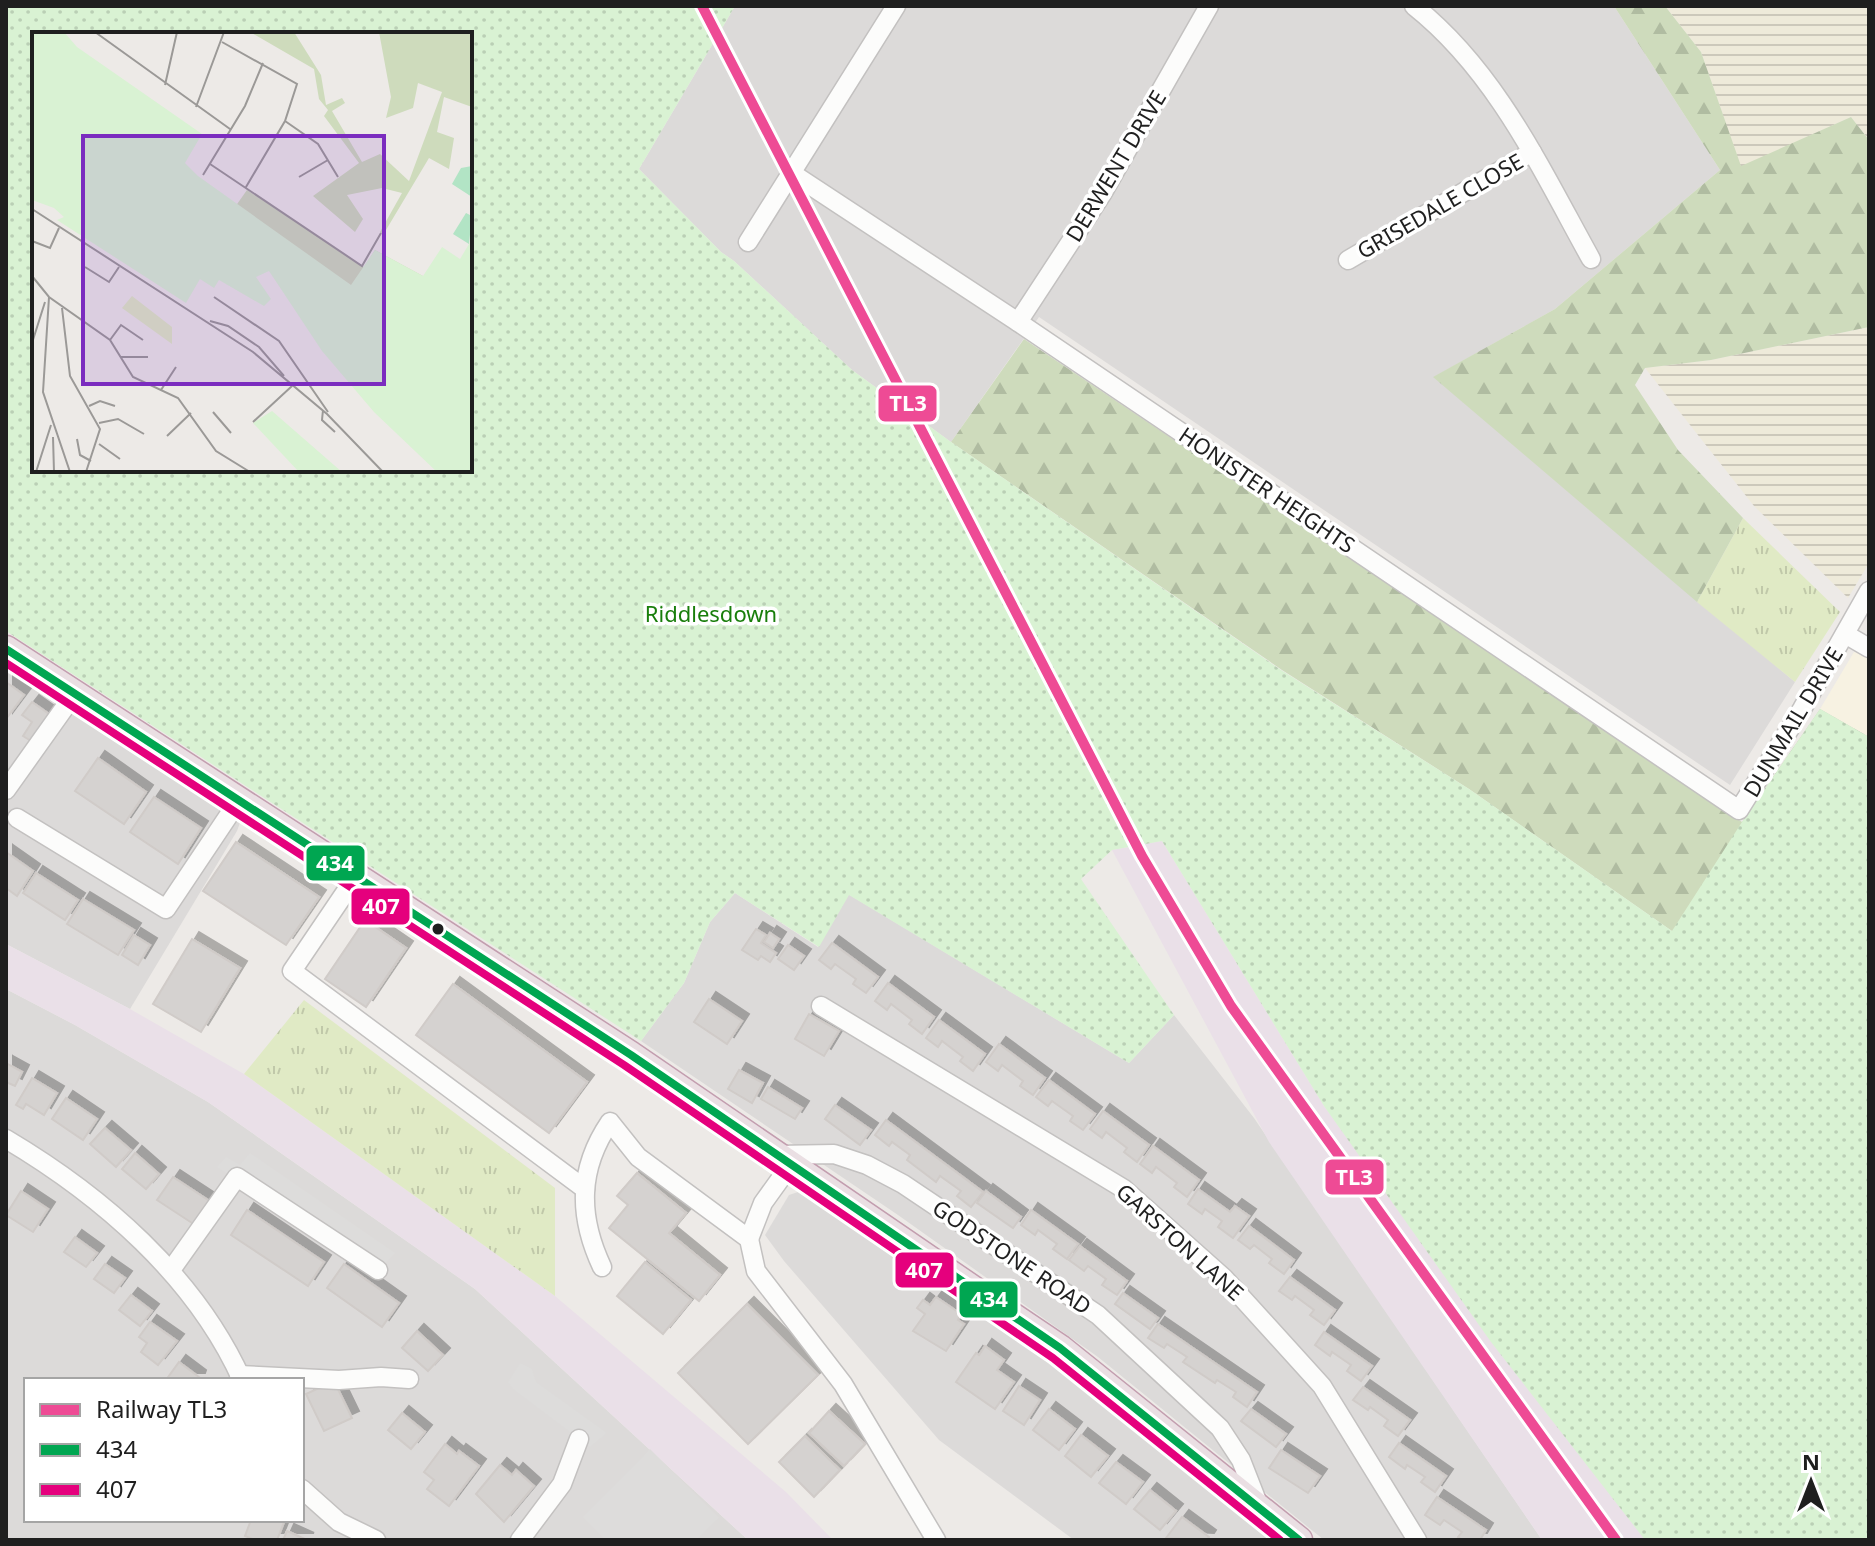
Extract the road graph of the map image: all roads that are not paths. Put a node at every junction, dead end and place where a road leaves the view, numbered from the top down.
1 (896, 6) edge
2 (1209, 6) edge
3 (1414, 6) edge
4 (1532, 152) junction
5 (793, 174) junction
6 (748, 242) dead end
7 (1591, 259) dead end
8 (1348, 260) dead end
9 (1018, 322) junction
10 (1864, 599) edge
11 (1845, 634) junction
12 (1869, 648) edge
13 (6, 649) edge
14 (75, 693) junction
15 (6, 790) edge
16 (239, 800) junction
17 (1739, 810) joint
18 (17, 818) dead end
19 (355, 878) junction
20 (821, 1006) dead end
21 (6, 1139) edge
22 (784, 1160) junction
23 (585, 1189) junction
24 (749, 1239) junction
25 (602, 1267) dead end
26 (171, 1270) junction
27 (378, 1270) dead end
28 (240, 1378) edge
29 (304, 1379) edge
30 (409, 1379) dead end
31 (579, 1439) dead end
32 (304, 1491) edge
33 (1260, 1508) junction
34 (376, 1540) edge
35 (520, 1540) edge
36 (936, 1540) edge
37 (1299, 1540) edge
38 (1417, 1540) edge

1 - 5 street
2 - 9 street, DERWENT DRIVE
3 - 4 street
4 - 7 street
4 - 8 street, GRISEDALE CLOSE
5 - 6 street
5 - 9 street, HONISTER HEIGHTS
9 - 17 street, HONISTER HEIGHTS
10 - 11 street, DUNMAIL DRIVE
11 - 12 street
11 - 17 street, DUNMAIL DRIVE
13 - 14 highway, GODSTONE ROAD
14 - 15 street
14 - 16 highway, GODSTONE ROAD
16 - 18 street
16 - 19 highway, GODSTONE ROAD
19 - 22 highway, GODSTONE ROAD
19 - 23 street
20 - 38 street, GARSTON LANE
21 - 26 street
22 - 24 street
22 - 33 highway, GODSTONE ROAD
22 - 33 street, GODSTONE ROAD
23 - 24 street
23 - 25 street
24 - 36 street
26 - 27 street
26 - 28 street
29 - 30 street
31 - 35 street
32 - 34 street
33 - 37 highway, GODSTONE ROAD

